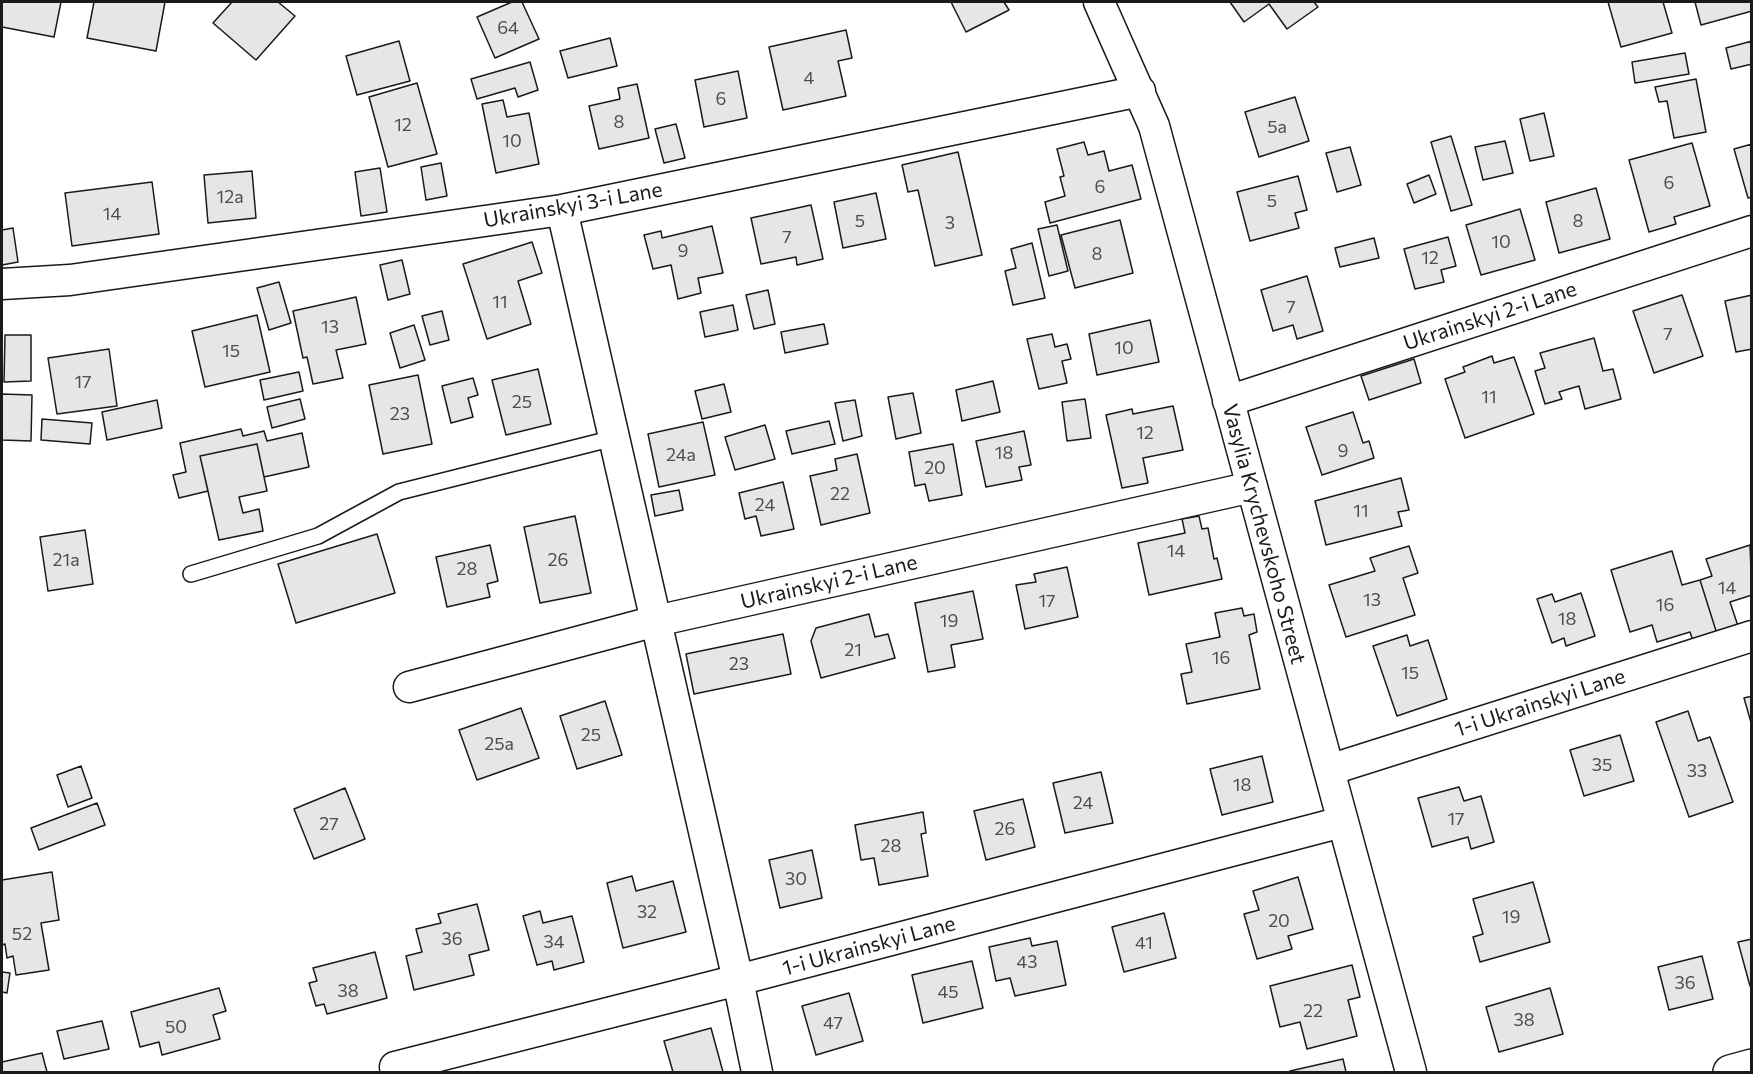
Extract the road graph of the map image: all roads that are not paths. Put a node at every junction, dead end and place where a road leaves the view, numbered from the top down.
1 (1099, 2) edge
2 (1140, 91) junction
3 (562, 210) junction
4 (1752, 231) edge
5 (2, 284) edge
6 (1228, 401) junction
7 (614, 438) junction
8 (1252, 487) junction
9 (191, 574) dead end
10 (656, 621) junction
11 (1752, 636) edge
12 (409, 687) dead end
13 (1329, 770) junction
14 (1342, 822) junction
15 (738, 980) junction
16 (1752, 1066) edge
17 (395, 1067) dead end
18 (757, 1072) edge
19 (1411, 1072) edge
20 (1730, 1072) edge

1 - 2 street, Vasylia Krychevskoho Street
2 - 3 street, Ukrainskyi 3-i Lane
2 - 6 street, Vasylia Krychevskoho Street
3 - 5 street, Ukrainskyi 3-i Lane
3 - 7 street
4 - 6 street, Ukrainskyi 2-i Lane
6 - 8 street, Vasylia Krychevskoho Street
7 - 9 lane
7 - 10 street
8 - 10 street, Ukrainskyi 2-i Lane
8 - 13 street, Vasylia Krychevskoho Street
10 - 12 street, Ukrainskyi 2-i Lane
10 - 15 street
11 - 13 street, 1-i Ukrainskyi Lane
13 - 14 street, Vasylia Krychevskoho Street
14 - 15 street, 1-i Ukrainskyi Lane
14 - 19 street, Vasylia Krychevskoho Street
15 - 17 street, 1-i Ukrainskyi Lane
15 - 18 street
16 - 20 street

